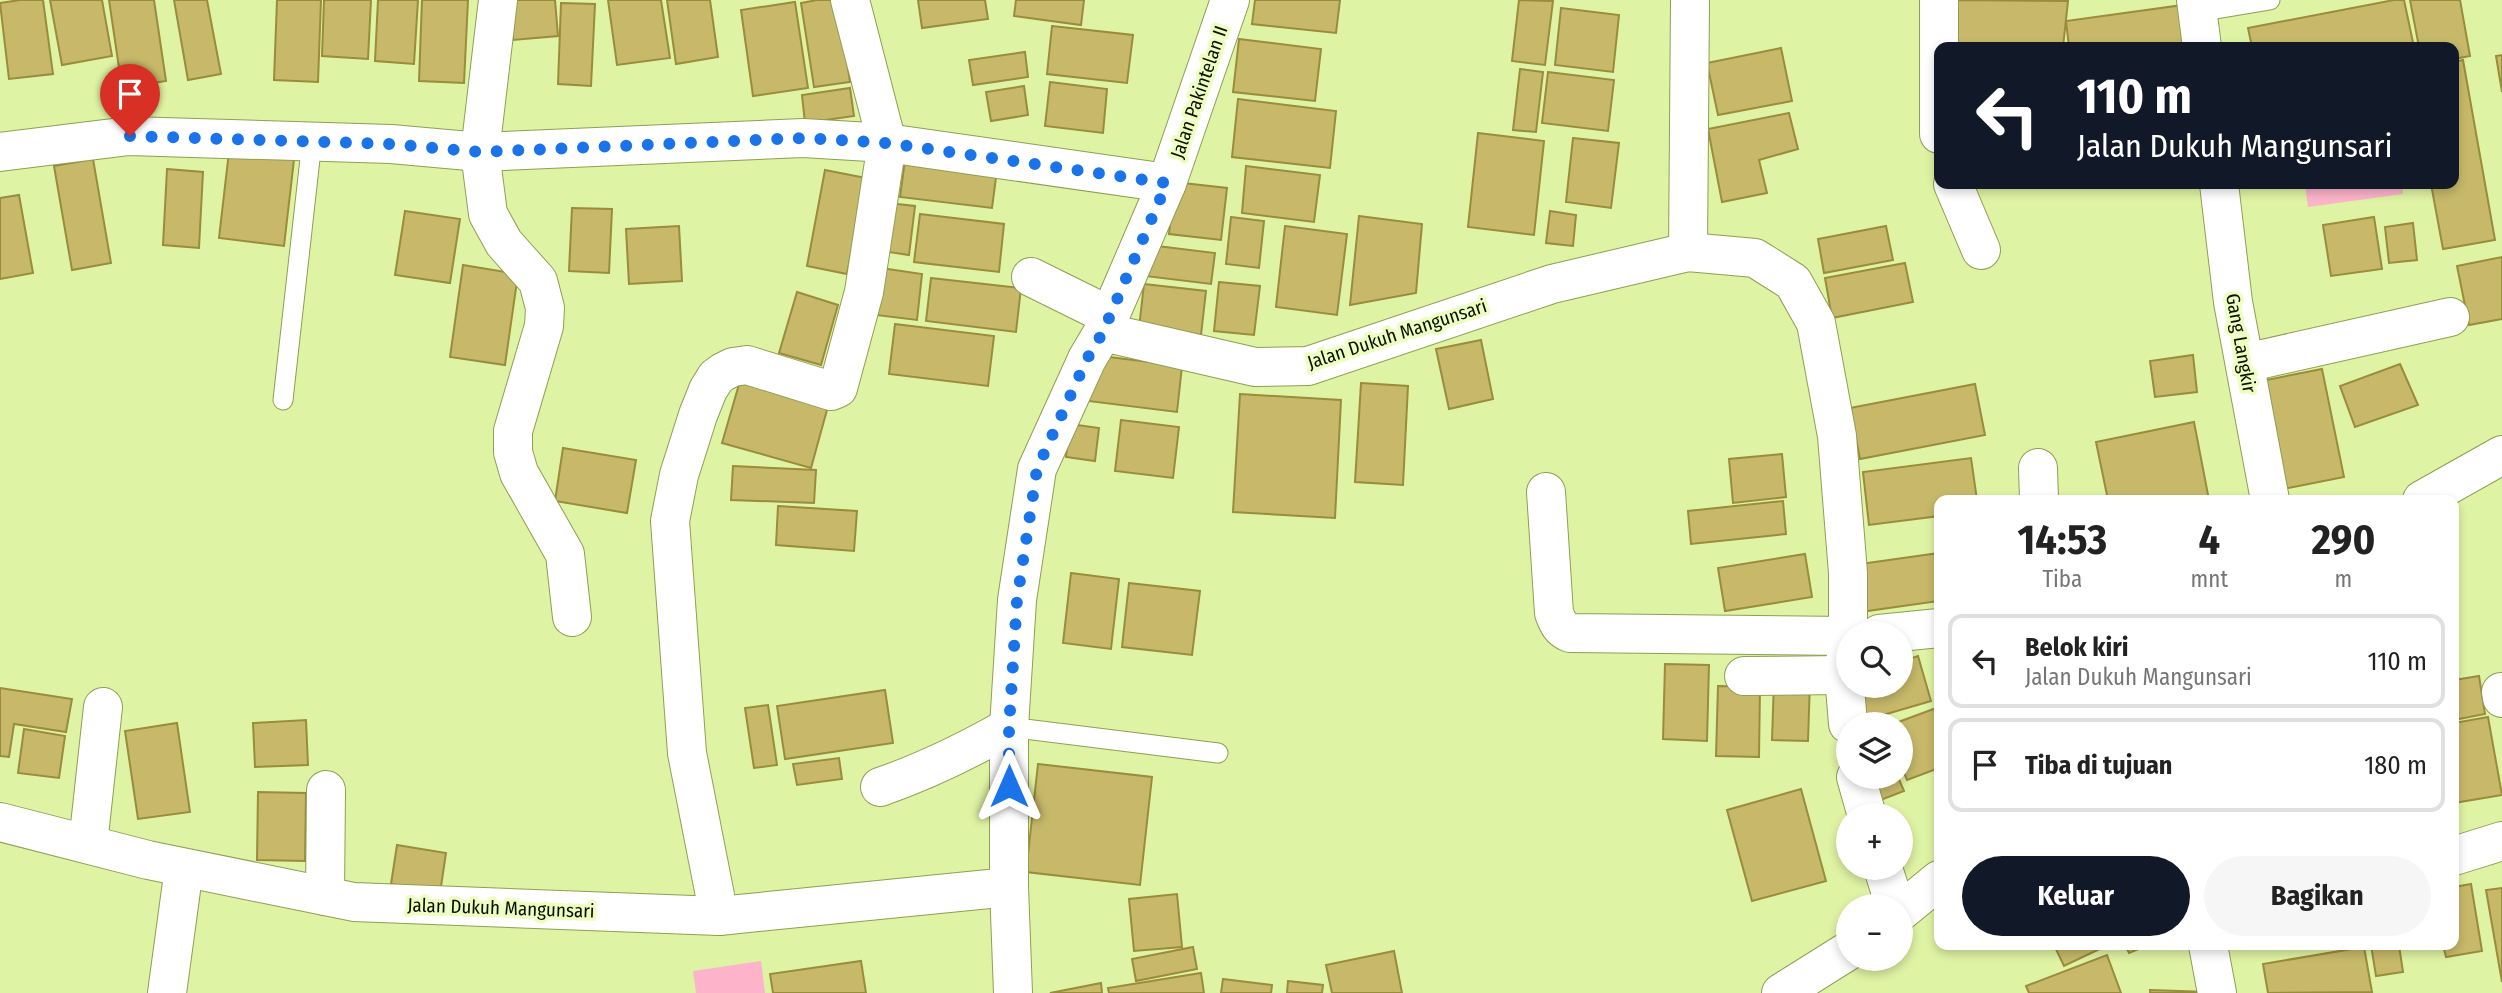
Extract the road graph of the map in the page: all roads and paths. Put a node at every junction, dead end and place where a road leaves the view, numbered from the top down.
1 (498, 0) edge
2 (850, 0) edge
3 (1230, 0) edge
4 (1690, 0) edge
5 (1939, 0) edge
6 (2270, 0) edge
7 (2199, 20) edge
8 (1939, 42) edge
9 (312, 141) junction
10 (887, 143) junction
11 (0, 152) edge
12 (480, 152) junction
13 (1167, 183) junction
14 (1955, 189) edge
15 (2220, 189) edge
16 (1981, 250) dead end
17 (1688, 252) junction
18 (1031, 277) dead end
19 (2451, 317) dead end
20 (1107, 324) junction
21 (2245, 363) junction
22 (282, 400) dead end
23 (2502, 455) edge
24 (1546, 492) dead end
25 (2269, 495) edge
26 (2431, 495) edge
27 (572, 617) dead end
28 (1848, 621) edge
29 (1934, 628) edge
30 (1913, 631) edge
31 (1836, 636) edge
32 (1836, 675) edge
33 (1744, 676) dead end
34 (103, 707) dead end
35 (1009, 727) junction
36 (1218, 753) dead end
37 (880, 787) dead end
38 (326, 790) dead end
39 (0, 822) edge
40 (2502, 841) edge
41 (88, 844) junction
42 (2459, 854) edge
43 (184, 868) junction
44 (1934, 884) edge
45 (1009, 887) junction
46 (325, 896) junction
47 (1913, 901) edge
48 (719, 916) junction
49 (2209, 950) edge
50 (1836, 959) edge
51 (167, 993) edge
52 (1013, 993) edge
53 (1781, 993) edge
54 (2217, 993) edge

1 - 12 street
2 - 10 street
3 - 13 street, Jalan Pakintelan II
4 - 17 street
5 - 8 street
6 - 7 lane
9 - 11 street
9 - 12 street
9 - 22 lane
10 - 12 street
10 - 13 street
10 - 48 street
12 - 27 street
13 - 20 street, Jalan Pakintelan II
14 - 16 street
15 - 21 street, Gang Langkir
17 - 20 street, Jalan Dukuh Mangunsari
17 - 28 street, Jalan Dukuh Mangunsari
18 - 20 street, Jalan Dukuh Mangunsari
19 - 21 street
20 - 35 street, Jalan Pakintelan II
21 - 25 street, Gang Langkir
23 - 26 street
24 - 31 street
29 - 30 street
32 - 33 street
34 - 41 street
35 - 36 lane
35 - 37 street
35 - 45 street, Jalan Pakintelan II
38 - 46 street
39 - 41 street, Jalan Dukuh Mangunsari
40 - 42 street
41 - 43 street, Jalan Dukuh Mangunsari
43 - 46 street, Jalan Dukuh Mangunsari
43 - 51 street
44 - 47 street
45 - 48 street, Jalan Dukuh Mangunsari
45 - 52 street, Jalan Pakintelan II
46 - 48 street, Jalan Dukuh Mangunsari
49 - 54 street
50 - 53 street

